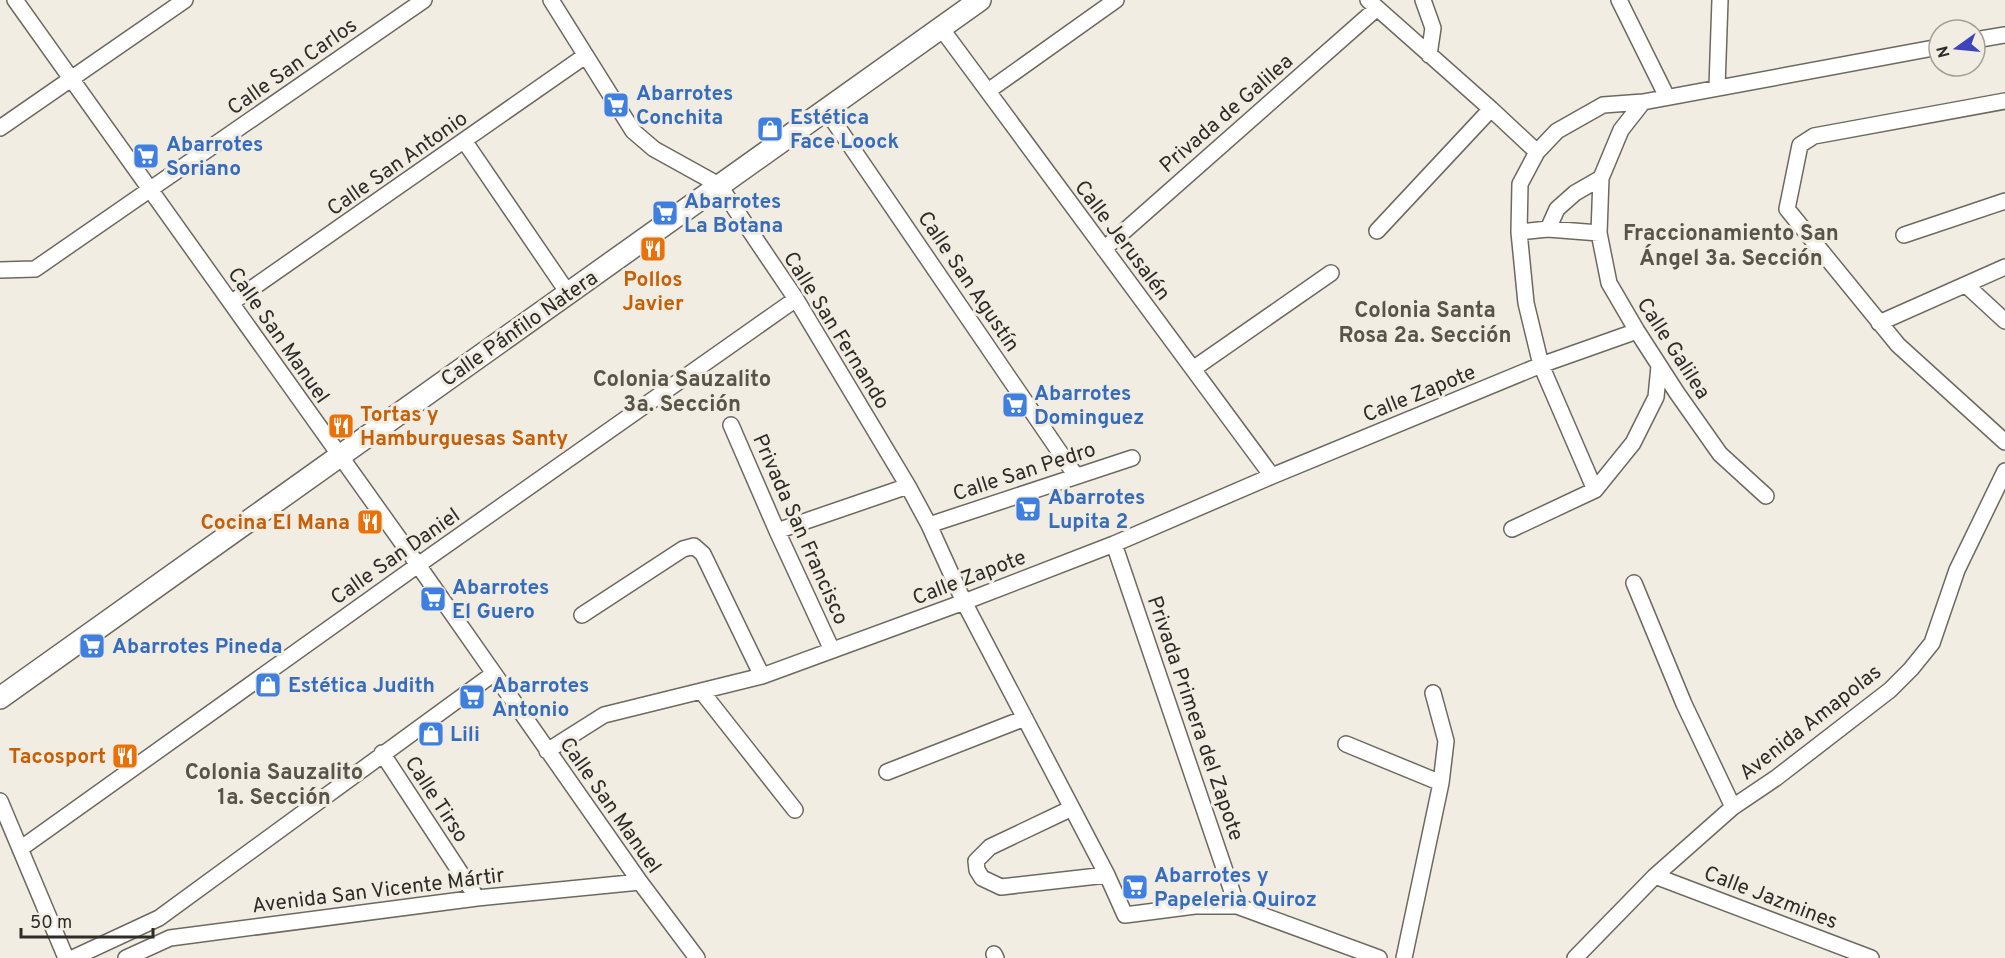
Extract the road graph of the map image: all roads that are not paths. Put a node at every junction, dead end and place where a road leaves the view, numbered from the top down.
1 (15, 0) edge
2 (185, 0) edge
3 (424, 0) edge
4 (551, 0) edge
5 (980, 0) edge
6 (1116, 0) edge
7 (1423, 0) edge
8 (1619, 0) edge
9 (1720, 0) edge
10 (1372, 4) edge
11 (941, 28) junction
12 (2005, 35) edge
13 (1987, 38) edge
14 (1927, 49) edge
15 (1429, 55) junction
16 (585, 56) junction
17 (71, 80) junction
18 (1717, 87) junction
19 (988, 91) junction
20 (1667, 97) junction
21 (2005, 101) edge
22 (1643, 102) junction
23 (1491, 109) junction
24 (826, 110) junction
25 (0, 128) edge
26 (465, 142) junction
27 (1537, 152) junction
28 (1601, 178) junction
29 (719, 185) junction
30 (150, 190) junction
31 (2005, 201) edge
32 (1548, 229) junction
33 (1377, 231) dead end
34 (1519, 232) junction
35 (1599, 233) junction
36 (1904, 235) dead end
37 (1104, 249) junction
38 (2005, 267) edge
39 (0, 270) edge
40 (1331, 273) dead end
41 (1966, 285) junction
42 (568, 293) junction
43 (796, 299) junction
44 (231, 303) junction
45 (2005, 321) edge
46 (1879, 322) junction
47 (1636, 331) junction
48 (1541, 365) junction
49 (1659, 366) junction
50 (1193, 369) junction
51 (731, 425) dead end
52 (2005, 442) edge
53 (339, 456) junction
54 (1132, 458) dead end
55 (2005, 471) edge
56 (1076, 476) junction
57 (1272, 476) junction
58 (908, 486) junction
59 (1595, 490) junction
60 (1766, 496) dead end
61 (929, 525) junction
62 (1512, 529) dead end
63 (777, 531) junction
64 (1114, 544) junction
65 (418, 565) junction
66 (1634, 583) dead end
67 (964, 602) junction
68 (582, 615) dead end
69 (832, 650) junction
70 (493, 674) junction
71 (762, 676) junction
72 (702, 692) junction
73 (1433, 693) dead end
74 (0, 698) edge
75 (1025, 718) junction
76 (1346, 744) dead end
77 (547, 751) junction
78 (382, 753) junction
79 (887, 772) dead end
80 (1440, 783) junction
81 (0, 801) edge
82 (1733, 807) junction
83 (1072, 808) junction
84 (795, 810) dead end
85 (20, 849) junction
86 (1107, 875) junction
87 (1655, 876) junction
88 (640, 882) junction
89 (477, 898) junction
90 (1237, 906) junction
91 (159, 918) junction
92 (170, 938) junction
93 (66, 958) edge
94 (73, 958) edge
95 (126, 958) edge
96 (697, 958) edge
97 (1378, 958) edge
98 (1404, 958) edge
99 (1575, 958) edge
100 (1871, 958) edge

1 - 17 street, Calle San Manuel
2 - 17 street
3 - 30 street, Calle San Carlos
4 - 16 street, Calle San Fernando
5 - 11 main road, Calle Pánfilo Natera
6 - 19 street
7 - 15 street
8 - 20 street
9 - 18 street
10 - 15 street
10 - 37 street, Privada de Galilea
11 - 19 street, Calle Jerusalén
11 - 24 main road, Calle Pánfilo Natera
12 - 13 street
14 - 18 street
15 - 23 street
16 - 26 street, Calle San Antonio
16 - 29 street, Calle San Fernando
17 - 25 street
17 - 30 street, Calle San Manuel
18 - 20 street
19 - 37 street, Calle Jerusalén
20 - 22 street
21 - 46 street
22 - 27 street
22 - 28 street, Calle Galilea
23 - 27 street
23 - 33 street
24 - 29 main road, Calle Pánfilo Natera
24 - 56 street, Calle San Agustín
26 - 42 street
26 - 44 street, Calle San Antonio
27 - 34 street
28 - 32 street
28 - 35 street, Calle Galilea
29 - 42 main road, Calle Pánfilo Natera
29 - 43 street, Calle San Fernando
30 - 39 street, Calle San Carlos
30 - 44 street, Calle San Manuel
31 - 36 street
32 - 34 street
32 - 35 street
34 - 48 street
35 - 47 street, Calle Galilea
37 - 50 street, Calle Jerusalén
38 - 41 street
40 - 50 street
41 - 45 street
41 - 46 street
42 - 53 main road, Calle Pánfilo Natera
43 - 58 street, Calle San Fernando
43 - 65 street, Calle San Daniel
44 - 53 street, Calle San Manuel
46 - 52 street
47 - 48 street, Calle Zapote
47 - 49 street, Calle Galilea
48 - 57 street, Calle Zapote
48 - 59 street
49 - 59 street
49 - 60 street, Calle Galilea
50 - 57 street, Calle Jerusalén
51 - 63 street, Privada San Francisco
53 - 65 street, Calle San Manuel
53 - 74 main road, Calle Pánfilo Natera
54 - 56 street, Calle San Pedro
55 - 82 street, Avenida Amapolas
56 - 61 street, Calle San Pedro
57 - 64 street, Calle Zapote
58 - 61 street, Calle San Fernando
58 - 63 street
59 - 62 street
61 - 67 street, Calle San Fernando
63 - 69 street, Privada San Francisco
64 - 67 street, Calle Zapote
64 - 90 street, Privada Primera del Zapote
65 - 70 street, Calle San Manuel
65 - 85 street, Calle San Daniel
66 - 82 street
67 - 69 street, Calle Zapote
67 - 75 street, Calle San Fernando
68 - 71 street
69 - 71 street, Calle Zapote
70 - 77 street, Calle San Manuel
70 - 78 street
71 - 72 street, Calle Zapote
72 - 77 street, Calle Zapote
72 - 84 street
73 - 80 street
75 - 79 street
75 - 83 street, Calle San Fernando
76 - 80 street
77 - 88 street, Calle San Manuel
78 - 89 street, Calle Tirso
78 - 91 street
80 - 98 street
81 - 85 street
82 - 87 street, Avenida Amapolas
83 - 86 street, Calle San Fernando
83 - 86 street
85 - 93 street
86 - 90 street, Calle San Fernando
87 - 99 street, Avenida Amapolas
87 - 100 street, Calle Jazmines
88 - 89 street, Avenida San Vicente Mártir
88 - 96 street, Calle San Manuel
89 - 92 street, Avenida San Vicente Mártir
90 - 97 street
91 - 92 street
91 - 94 street
92 - 95 street, Avenida San Vicente Mártir

